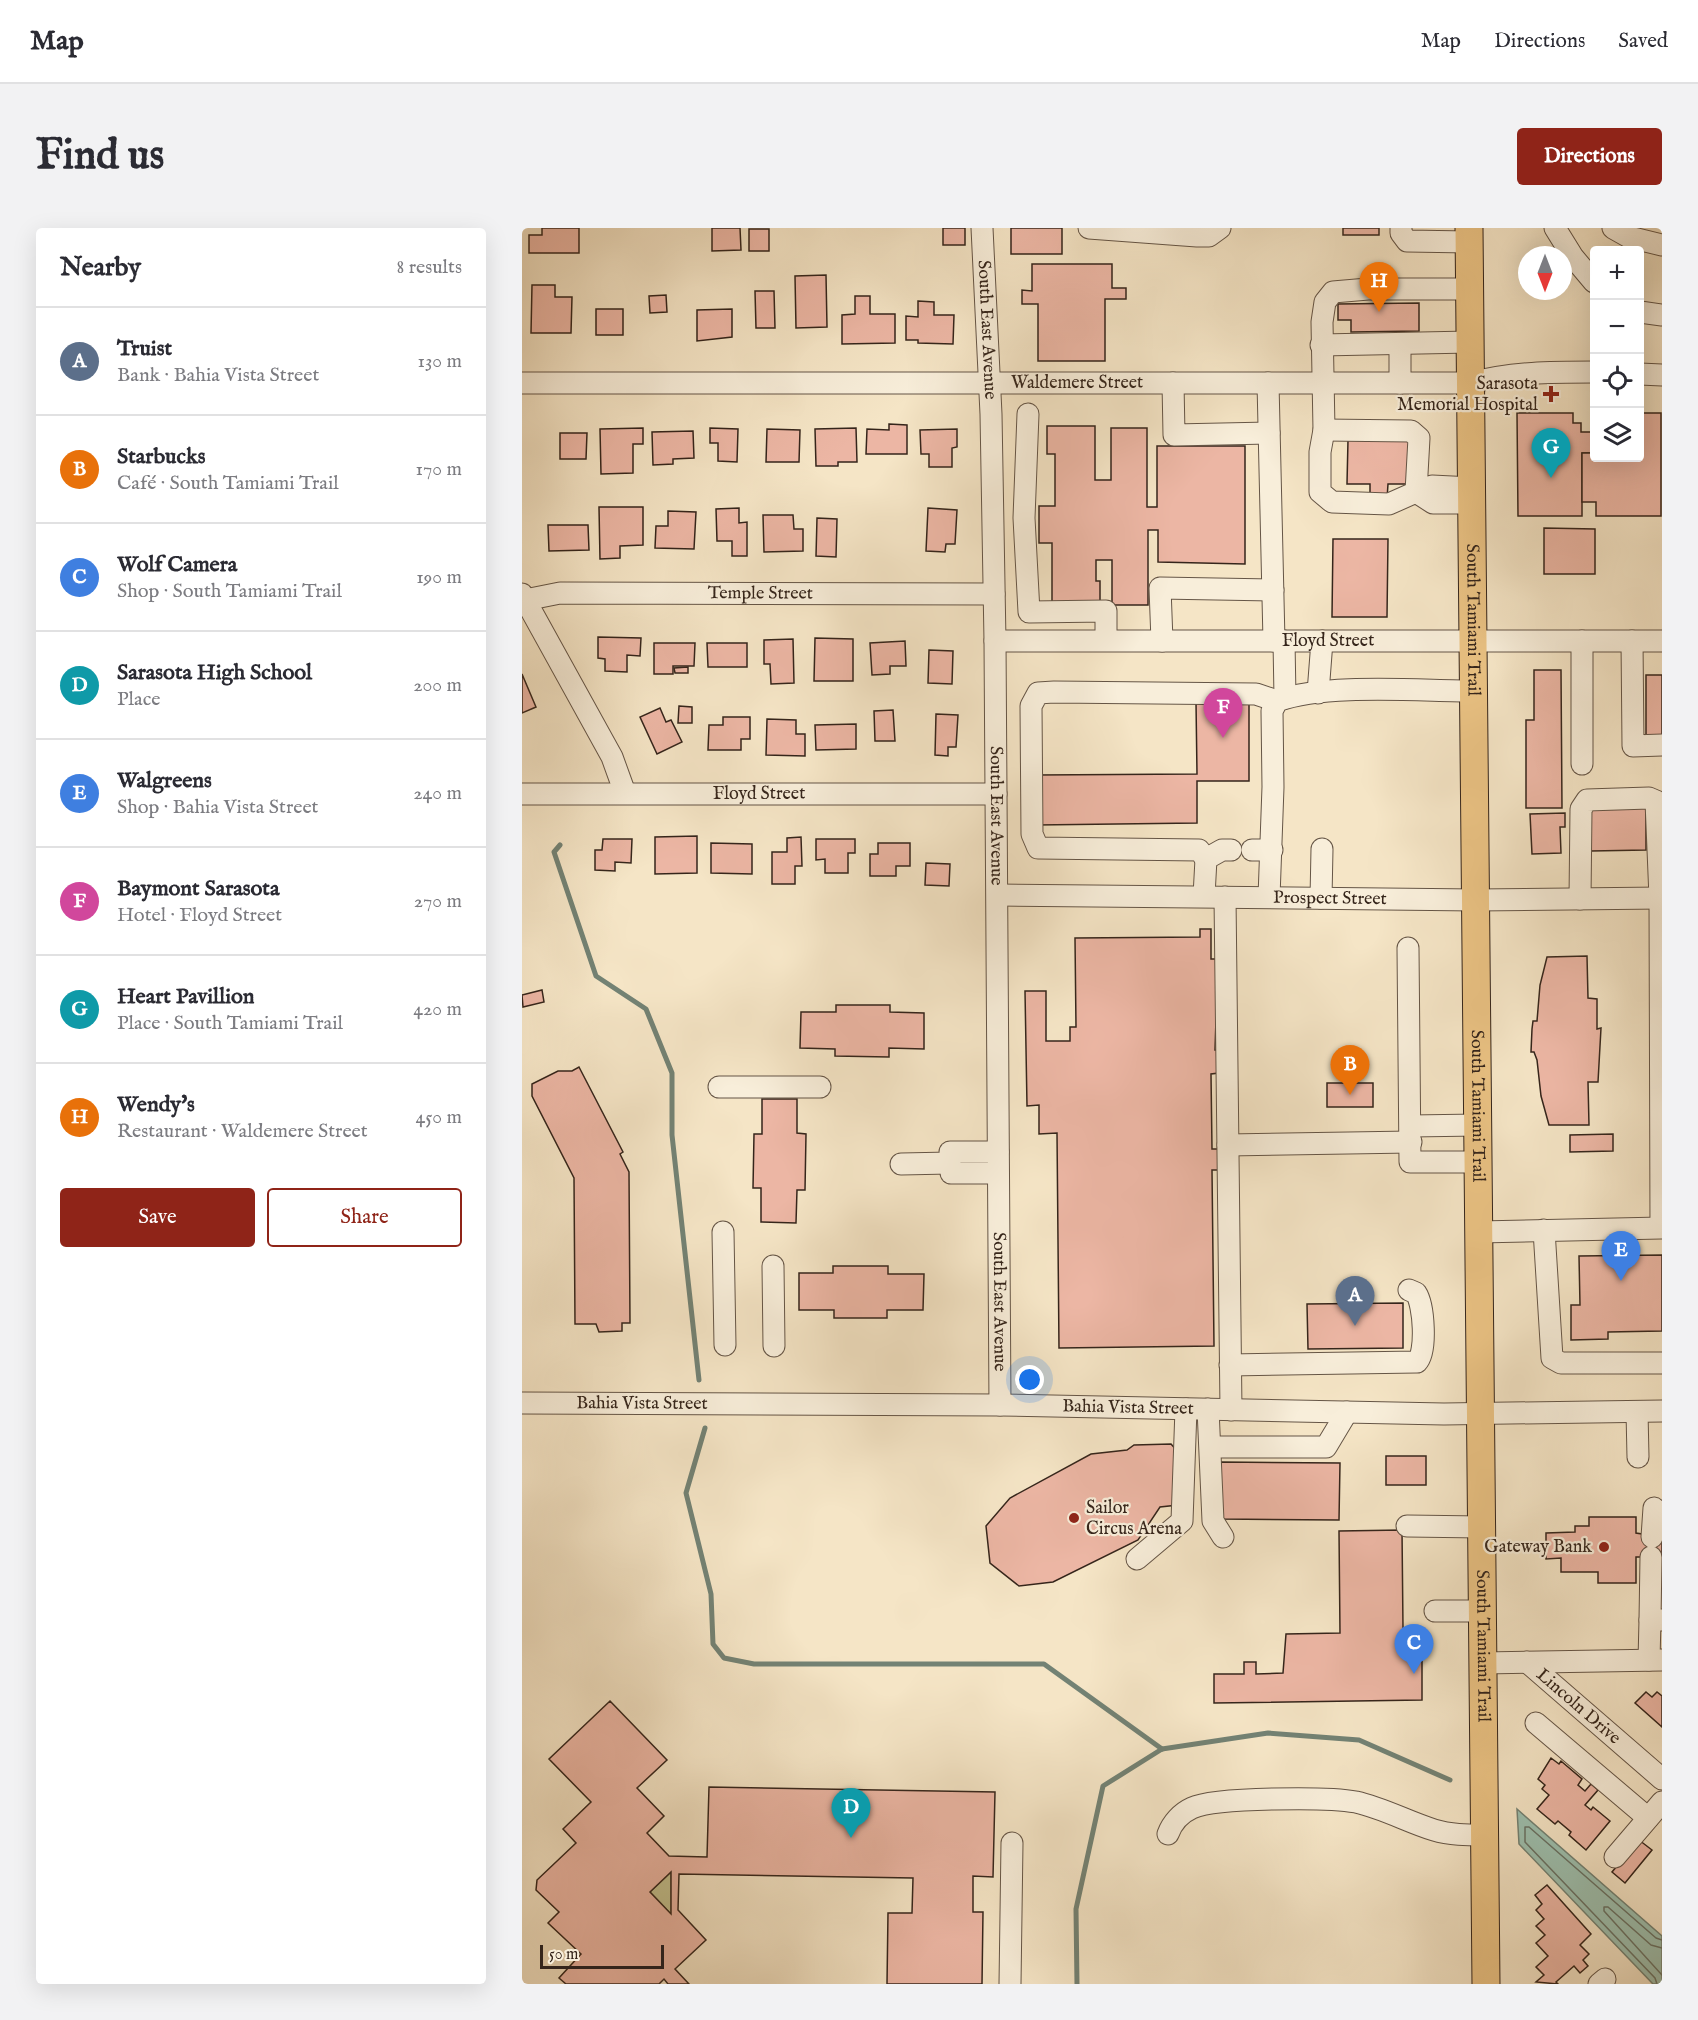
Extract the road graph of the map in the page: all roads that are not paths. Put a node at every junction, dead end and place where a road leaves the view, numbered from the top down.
1 (982, 228) edge
2 (1089, 228) edge
3 (1220, 228) edge
4 (1401, 228) edge
5 (1555, 228) edge
6 (1613, 228) edge
7 (1469, 235) edge
8 (1656, 238) edge
9 (1590, 277) edge
10 (1470, 289) junction
11 (1644, 313) edge
12 (1662, 315) edge
13 (1470, 342) junction
14 (1321, 345) junction
15 (1400, 345) junction
16 (1590, 372) edge
17 (1644, 374) edge
18 (1662, 375) edge
19 (522, 383) edge
20 (988, 383) junction
21 (1173, 383) junction
22 (1268, 383) junction
23 (1324, 383) junction
24 (1400, 383) junction
25 (1471, 383) junction
26 (1028, 414) dead end
27 (1324, 430) junction
28 (1269, 432) junction
29 (1416, 492) junction
30 (1472, 496) junction
31 (1025, 524) junction
32 (993, 525) junction
33 (1273, 590) junction
34 (994, 594) junction
35 (523, 597) edge
36 (1106, 640) junction
37 (995, 641) junction
38 (1162, 641) junction
39 (1279, 641) junction
40 (1322, 641) junction
41 (1582, 641) junction
42 (1632, 641) junction
43 (1662, 641) edge
44 (1473, 642) junction
45 (1474, 691) junction
46 (1318, 693) junction
47 (1281, 699) junction
48 (1662, 745) edge
49 (1582, 764) dead end
50 (522, 794) edge
51 (625, 794) junction
52 (996, 794) junction
53 (1322, 849) dead end
54 (1231, 850) dead end
55 (1206, 859) junction
56 (998, 895) junction
57 (1204, 896) junction
58 (1225, 897) junction
59 (1269, 897) junction
60 (1321, 898) junction
61 (1661, 898) edge
62 (1580, 899) junction
63 (1476, 900) junction
64 (1408, 948) dead end
65 (1661, 951) edge
66 (719, 1087) dead end
67 (820, 1087) dead end
68 (1478, 1125) junction
69 (1410, 1143) junction
70 (1228, 1145) junction
71 (998, 1162) junction
72 (1478, 1162) junction
73 (901, 1164) dead end
74 (1661, 1175) edge
75 (1662, 1228) edge
76 (1544, 1230) junction
77 (723, 1232) dead end
78 (1479, 1232) junction
79 (773, 1266) dead end
80 (1408, 1290) dead end
81 (725, 1345) dead end
82 (774, 1346) dead end
83 (1662, 1363) edge
84 (1230, 1365) junction
85 (522, 1403) edge
86 (1000, 1405) junction
87 (1186, 1409) junction
88 (1208, 1409) junction
89 (1231, 1410) junction
90 (1662, 1411) edge
91 (1347, 1412) junction
92 (1636, 1412) junction
93 (1481, 1413) junction
94 (1211, 1447) junction
95 (1638, 1456) dead end
96 (1654, 1508) dead end
97 (1407, 1526) dead end
98 (1482, 1527) junction
99 (1223, 1537) dead end
100 (1137, 1559) dead end
101 (1435, 1611) dead end
102 (1483, 1611) junction
103 (1656, 1620) edge
104 (1655, 1660) edge
105 (1527, 1662) junction
106 (1483, 1663) junction
107 (1536, 1723) dead end
108 (1662, 1779) edge
109 (1662, 1802) edge
110 (1648, 1818) junction
111 (1484, 1826) junction
112 (1168, 1834) dead end
113 (1012, 1843) dead end
114 (1615, 1857) dead end
115 (1010, 1984) edge
116 (1486, 1984) edge

1 - 20 street, South East Avenue
2 - 3 street
4 - 7 street
5 - 9 street
6 - 8 street
7 - 10 main road, South Tamiami Trail
10 - 13 main road, South Tamiami Trail
10 - 14 street
11 - 12 street
13 - 15 street
13 - 25 main road, South Tamiami Trail
14 - 15 street
14 - 23 street
15 - 24 street
16 - 25 street, Waldemere Street
17 - 18 street
19 - 20 street, Waldemere Street
20 - 21 street, Waldemere Street
20 - 32 street, South East Avenue
21 - 22 street, Waldemere Street
21 - 28 street
22 - 23 street, Waldemere Street
22 - 28 street
23 - 24 street, Waldemere Street
23 - 27 street
24 - 25 street, Waldemere Street
25 - 30 main road, South Tamiami Trail
26 - 31 street
27 - 29 street
27 - 29 street
28 - 33 street
29 - 30 street
30 - 44 main road, South Tamiami Trail
31 - 32 street
31 - 36 street
32 - 34 street, South East Avenue
33 - 38 street
33 - 39 street
34 - 35 street, Temple Street
34 - 37 street, South East Avenue
35 - 51 street
36 - 37 street, Floyd Street
36 - 38 street, Floyd Street
37 - 52 street, South East Avenue
38 - 39 street, Floyd Street
39 - 40 street, Floyd Street
39 - 47 street
40 - 44 street, Floyd Street
40 - 46 street
41 - 42 street, Floyd Street
41 - 44 street, Floyd Street
41 - 49 street
42 - 43 street, Floyd Street
42 - 48 street
44 - 45 main road, South Tamiami Trail
45 - 46 street
45 - 63 main road, South Tamiami Trail
46 - 47 street
47 - 55 street
47 - 59 street
50 - 51 street, Floyd Street
51 - 52 street, Floyd Street
52 - 56 street, South East Avenue
53 - 60 street
54 - 55 street
55 - 57 street
56 - 57 street, Prospect Street
56 - 71 street, South East Avenue
57 - 58 street, Prospect Street
58 - 59 street, Prospect Street
58 - 70 street
59 - 60 street, Prospect Street
60 - 63 street, Prospect Street
61 - 62 street, Prospect Street
61 - 62 street
61 - 65 street
62 - 63 street, Prospect Street
63 - 68 main road, South Tamiami Trail
64 - 69 street
65 - 74 street
66 - 67 street
68 - 69 street
68 - 72 main road, South Tamiami Trail
69 - 70 street
69 - 72 street
70 - 84 street
71 - 73 street
71 - 86 street, South East Avenue
72 - 78 main road, South Tamiami Trail
74 - 75 street
75 - 76 street
76 - 78 street
76 - 83 street
77 - 81 street
78 - 93 main road, South Tamiami Trail
79 - 82 street
80 - 84 street
84 - 89 street
85 - 86 street, Bahia Vista Street
86 - 87 street, Bahia Vista Street
87 - 88 street, Bahia Vista Street
87 - 100 street
88 - 89 street, Bahia Vista Street
88 - 94 street
89 - 91 street, Bahia Vista Street
90 - 92 street, Bahia Vista Street
91 - 93 street, Bahia Vista Street
91 - 94 street
92 - 93 street, Bahia Vista Street
92 - 95 street
93 - 98 main road, South Tamiami Trail
94 - 99 street
96 - 103 street
97 - 98 street
98 - 102 main road, South Tamiami Trail
101 - 102 street
102 - 106 main road, South Tamiami Trail
103 - 104 street
104 - 105 street
105 - 106 street, Lincoln Drive
105 - 108 street, Lincoln Drive
106 - 111 main road, South Tamiami Trail
107 - 110 street
109 - 110 street
110 - 114 street
111 - 112 street
111 - 116 main road, South Tamiami Trail
113 - 115 street

